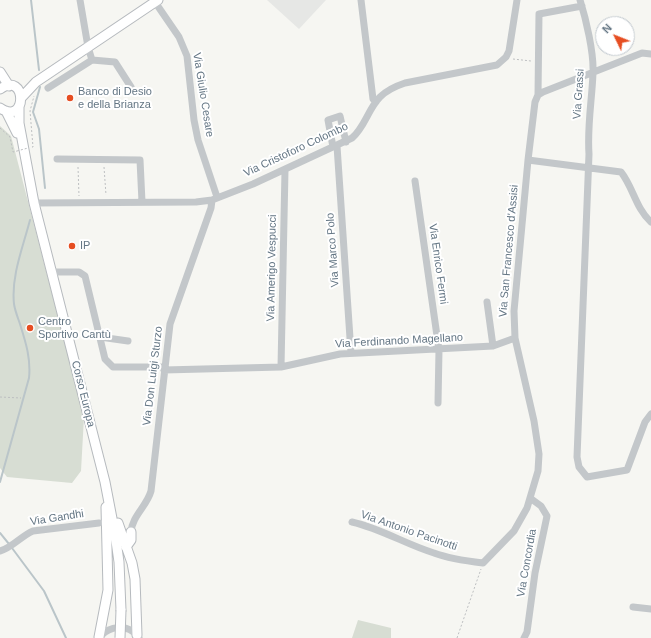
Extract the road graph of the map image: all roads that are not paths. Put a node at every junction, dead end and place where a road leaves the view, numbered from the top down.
1 (80, 0) edge
2 (361, 0) edge
3 (517, 0) edge
4 (157, 1) edge
5 (581, 3) edge
6 (88, 47) junction
7 (651, 54) edge
8 (92, 60) junction
9 (0, 72) edge
10 (593, 72) junction
11 (36, 82) junction
12 (12, 87) junction
13 (131, 87) dead end
14 (48, 88) dead end
15 (0, 89) edge
16 (538, 95) junction
17 (20, 102) junction
18 (376, 102) junction
19 (2, 110) edge
20 (346, 142) junction
21 (335, 147) junction
22 (23, 151) junction
23 (57, 159) dead end
24 (528, 160) junction
25 (588, 167) junction
26 (285, 170) junction
27 (415, 181) dead end
28 (215, 199) junction
29 (142, 202) junction
30 (34, 203) junction
31 (651, 222) edge
32 (53, 272) junction
33 (487, 302) dead end
34 (100, 337) junction
35 (515, 338) junction
36 (128, 341) dead end
37 (493, 346) junction
38 (439, 350) junction
39 (351, 353) junction
40 (281, 367) junction
41 (164, 368) junction
42 (438, 402) dead end
43 (651, 414) edge
44 (105, 482) junction
45 (530, 498) junction
46 (352, 522) dead end
47 (103, 523) junction
48 (131, 532) joint
49 (126, 547) junction
50 (2, 551) edge
51 (483, 563) joint
52 (633, 607) dead end
53 (651, 609) edge
54 (139, 637) edge
55 (99, 638) edge
56 (120, 638) edge
57 (524, 638) edge

1 - 6 street
2 - 18 street
3 - 18 street, Via Cristoforo Colombo
4 - 6 main road
4 - 28 street, Via Giulio Cesare
5 - 10 street, Via Grassi
5 - 16 street, Via San Francesco d'Assisi
6 - 8 street
6 - 11 main road
7 - 10 street
8 - 13 street
8 - 14 street
9 - 12 main road
10 - 16 street
10 - 25 street, Via Grassi
11 - 12 main road
11 - 17 main road
12 - 15 main road
12 - 17 main road
16 - 24 street, Via San Francesco d'Assisi
17 - 19 main road
17 - 22 main road, Corso Europa
18 - 20 street, Via Cristoforo Colombo
19 - 22 main road, Corso Europa
20 - 21 street, Via Cristoforo Colombo
20 - 21 street, Via Marco Polo
21 - 26 street, Via Cristoforo Colombo
21 - 39 street, Via Marco Polo
22 - 30 main road, Corso Europa
23 - 29 street
24 - 25 street
24 - 35 street, Via San Francesco d'Assisi
25 - 31 street
25 - 43 street, Via Grassi
26 - 28 street, Via Cristoforo Colombo
26 - 40 street, Via Amerigo Vespucci
27 - 38 street, Via Enrico Fermi
28 - 29 street, Via Cristoforo Colombo
28 - 41 street, Via Don Luigi Sturzo
29 - 30 street, Via Cristoforo Colombo
30 - 32 main road, Corso Europa
32 - 34 street, Via Ferdinando Magellano
32 - 44 main road, Corso Europa
33 - 37 street
34 - 36 street
34 - 41 street, Via Ferdinando Magellano
35 - 37 street, Via Ferdinando Magellano
35 - 45 street, Via San Francesco d'Assisi
37 - 38 street, Via Ferdinando Magellano
38 - 39 street, Via Ferdinando Magellano
38 - 42 street, Via Enrico Fermi
39 - 40 street, Via Ferdinando Magellano
40 - 41 street, Via Ferdinando Magellano
41 - 48 street, Via Don Luigi Sturzo
44 - 47 main road
44 - 49 main road
44 - 56 main road, Corso Europa, bridge
45 - 51 street, Via San Francesco d'Assisi
45 - 57 street, Via Concordia
46 - 51 street, Via Antonio Pacinotti
47 - 50 street, Via Gandhi
47 - 55 main road
48 - 49 main road
49 - 54 main road
52 - 53 street
54 - 55 street

